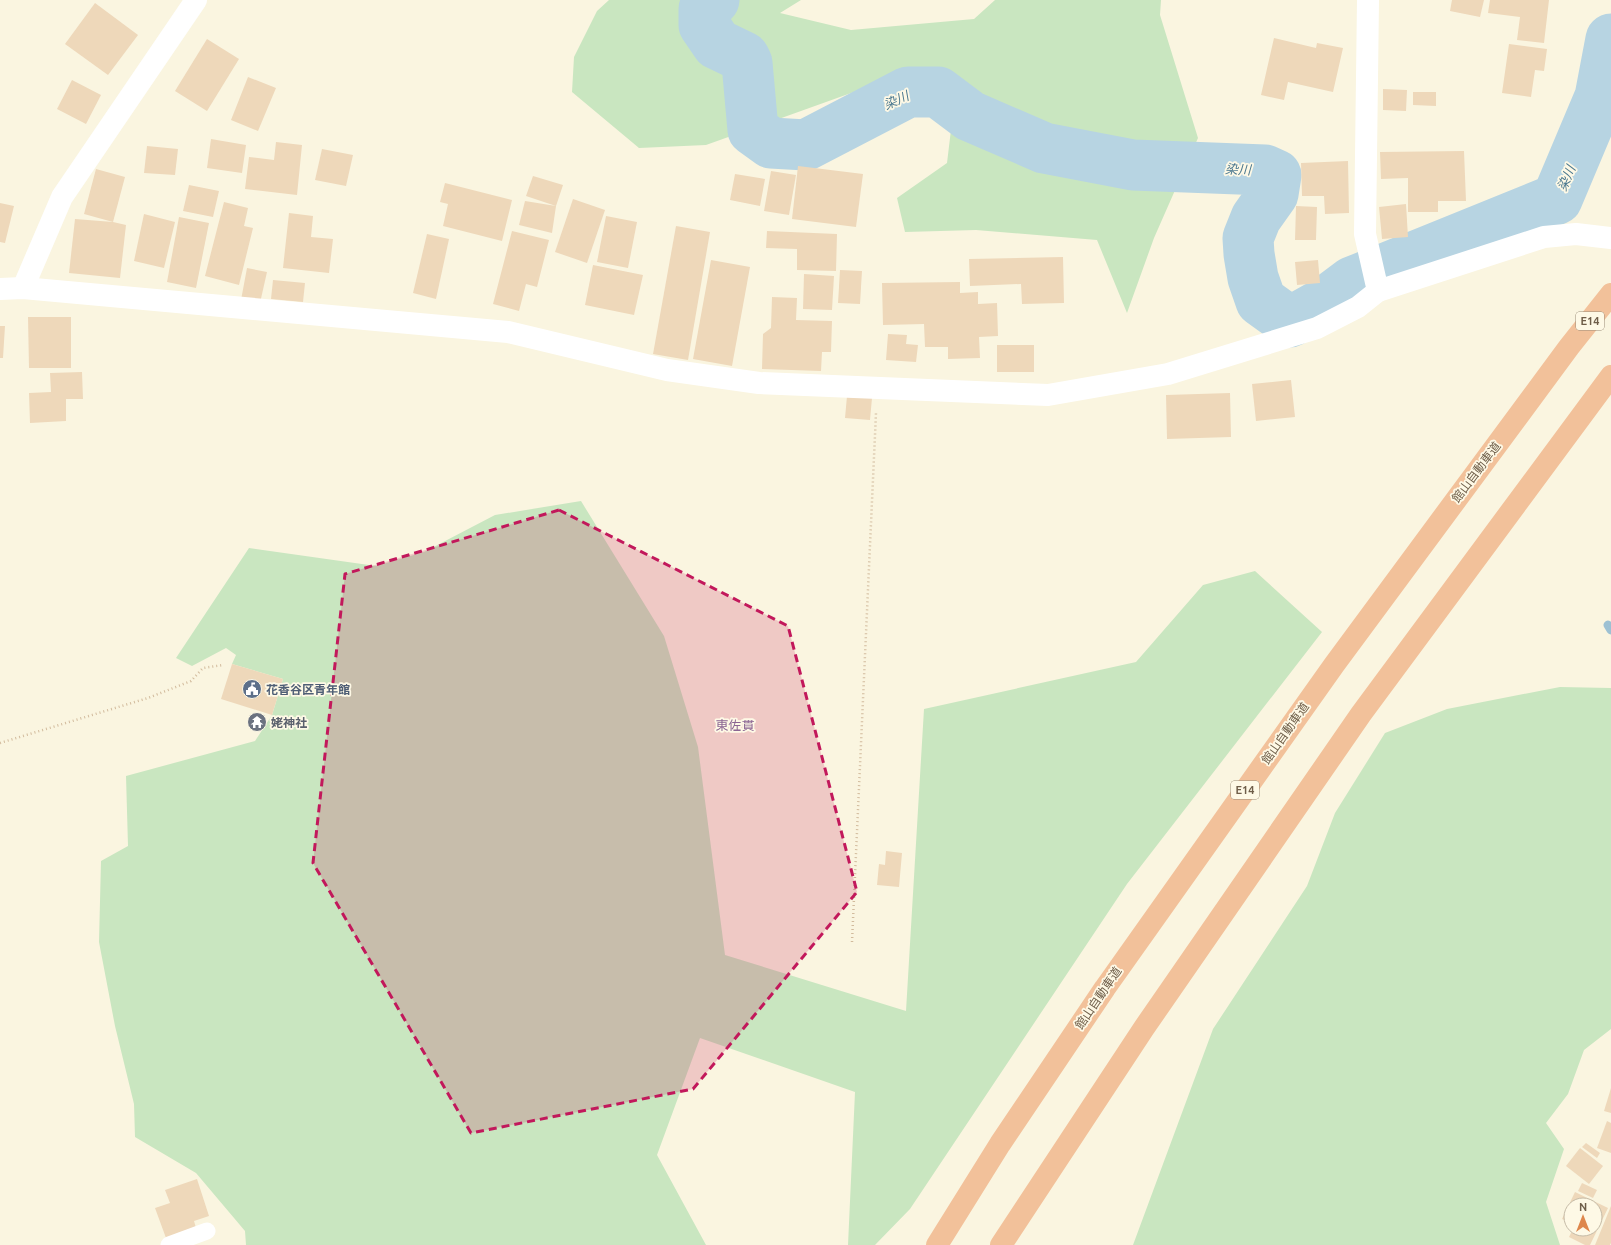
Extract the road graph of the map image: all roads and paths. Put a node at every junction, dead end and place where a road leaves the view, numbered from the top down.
1 (196, 0) edge
2 (1368, 0) edge
3 (1611, 238) edge
4 (1377, 285) junction
5 (23, 288) junction
6 (0, 289) edge
7 (1611, 294) edge
8 (1610, 378) edge
9 (877, 388) junction
10 (223, 665) dead end
11 (0, 742) edge
12 (852, 942) dead end
13 (206, 1231) dead end
14 (169, 1245) edge
15 (937, 1245) edge
16 (1001, 1245) edge

1 - 5 street
2 - 4 street
3 - 4 street
4 - 9 street
5 - 6 street
5 - 9 street
7 - 15 highway, 館山自動車道 / E14
8 - 16 highway
9 - 12 path
10 - 11 path
13 - 14 lane

